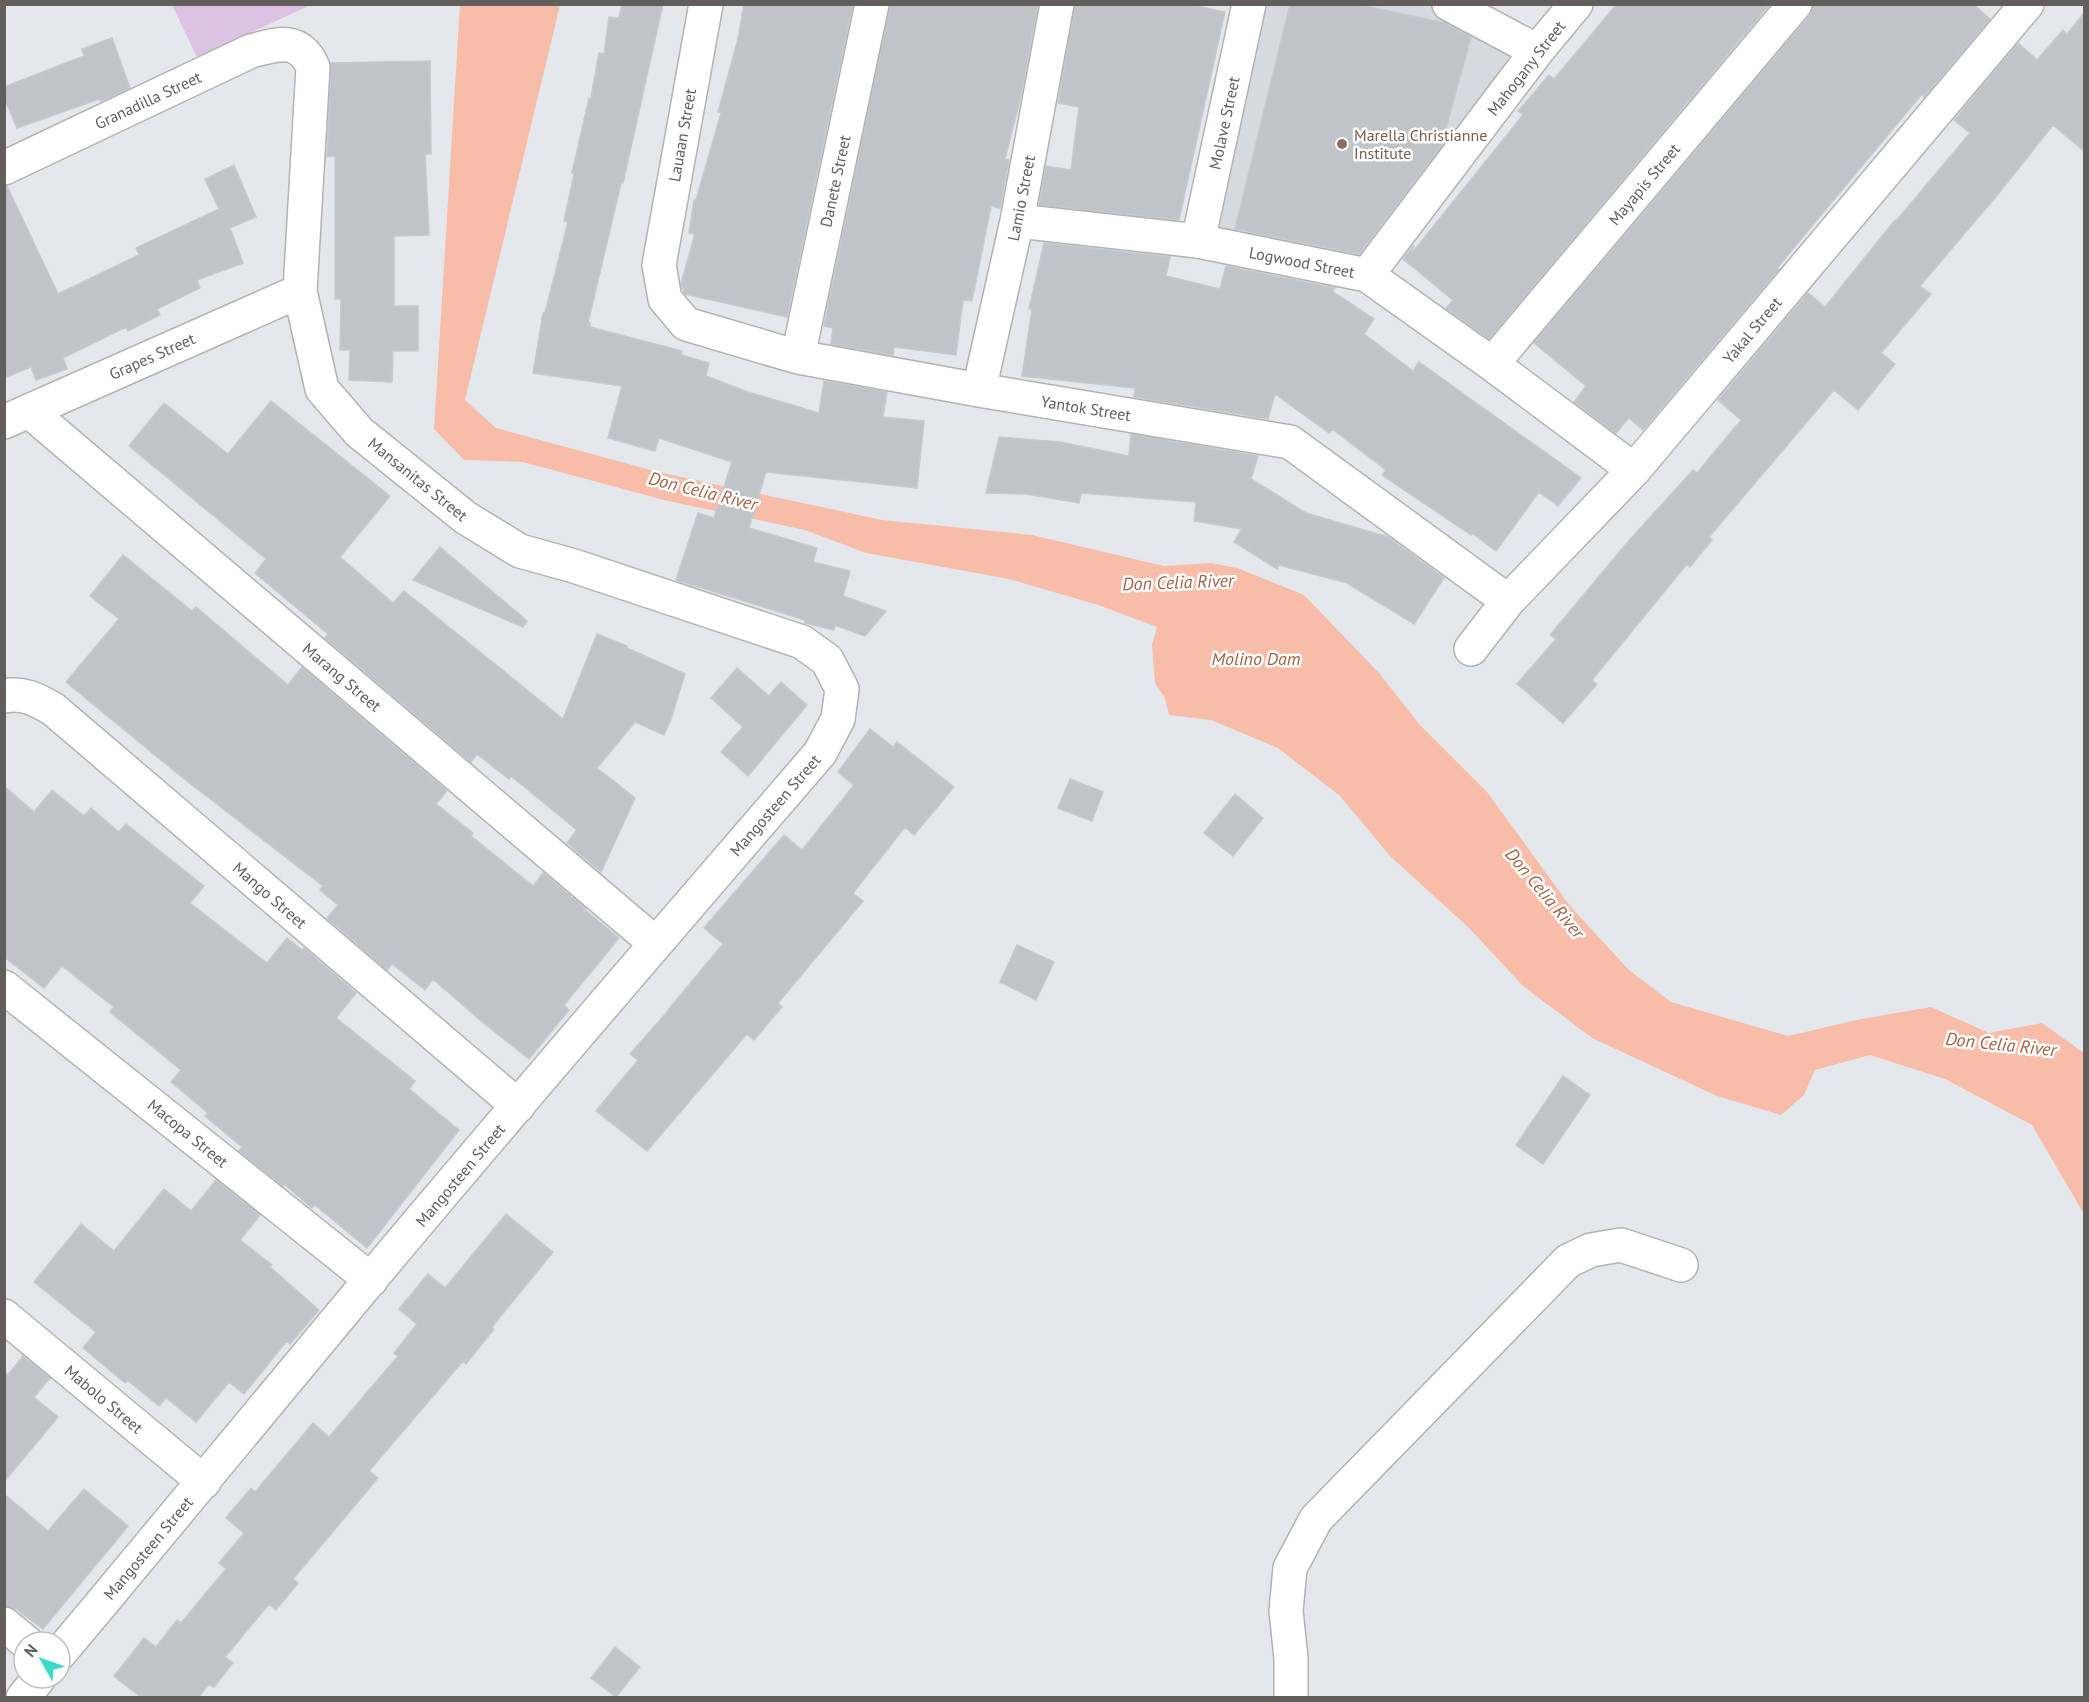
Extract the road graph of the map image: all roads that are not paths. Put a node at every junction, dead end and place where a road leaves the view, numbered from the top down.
1 (705, 4) edge
2 (872, 4) edge
3 (1057, 4) edge
4 (1249, 4) edge
5 (1449, 4) edge
6 (1576, 4) edge
7 (1795, 4) edge
8 (2027, 4) edge
9 (295, 45) joint
10 (1537, 51) junction
11 (4, 168) edge
12 (1017, 221) junction
13 (1198, 241) junction
14 (659, 265) joint
15 (1367, 275) junction
16 (300, 291) junction
17 (798, 357) junction
18 (1492, 364) junction
19 (979, 390) junction
20 (16, 417) edge
21 (1634, 470) junction
22 (1508, 601) junction
23 (1471, 649) dead end
24 (842, 689) joint
25 (11, 695) edge
26 (655, 943) junction
27 (4, 987) edge
28 (518, 1106) junction
29 (1681, 1265) dead end
30 (370, 1280) junction
31 (4, 1316) edge
32 (204, 1482) junction
33 (72, 1639) edge
34 (1291, 1698) edge

1 - 14 street, Lauaan Street
2 - 17 street, Danete Street
3 - 12 street, Lamio Street
4 - 13 street, Molave Street
5 - 10 street
6 - 10 street, Mahogany Street
7 - 18 street, Mayapis Street
8 - 21 street, Yakal Street
9 - 11 street, Granadilla Street
9 - 16 street, Mansanitas Street
10 - 15 street, Mahogany Street
12 - 13 street, Logwood Street
12 - 19 street, Lamio Street
13 - 15 street, Logwood Street
14 - 17 street, Yantok Street
15 - 18 street, Logwood Street
16 - 20 street, Grapes Street
16 - 24 street, Mansanitas Street
17 - 19 street, Yantok Street
18 - 21 street, Logwood Street
19 - 22 street, Yantok Street
20 - 26 street, Marang Street
21 - 22 street, Yakal Street
22 - 23 street, Yakal Street
24 - 26 street, Mangosteen Street
25 - 28 street, Mango Street
26 - 28 street, Mangosteen Street
27 - 30 street, Macopa Street
28 - 30 street, Mangosteen Street
29 - 34 street
30 - 32 street, Mangosteen Street
31 - 32 street, Mabolo Street
32 - 33 street, Mangosteen Street

